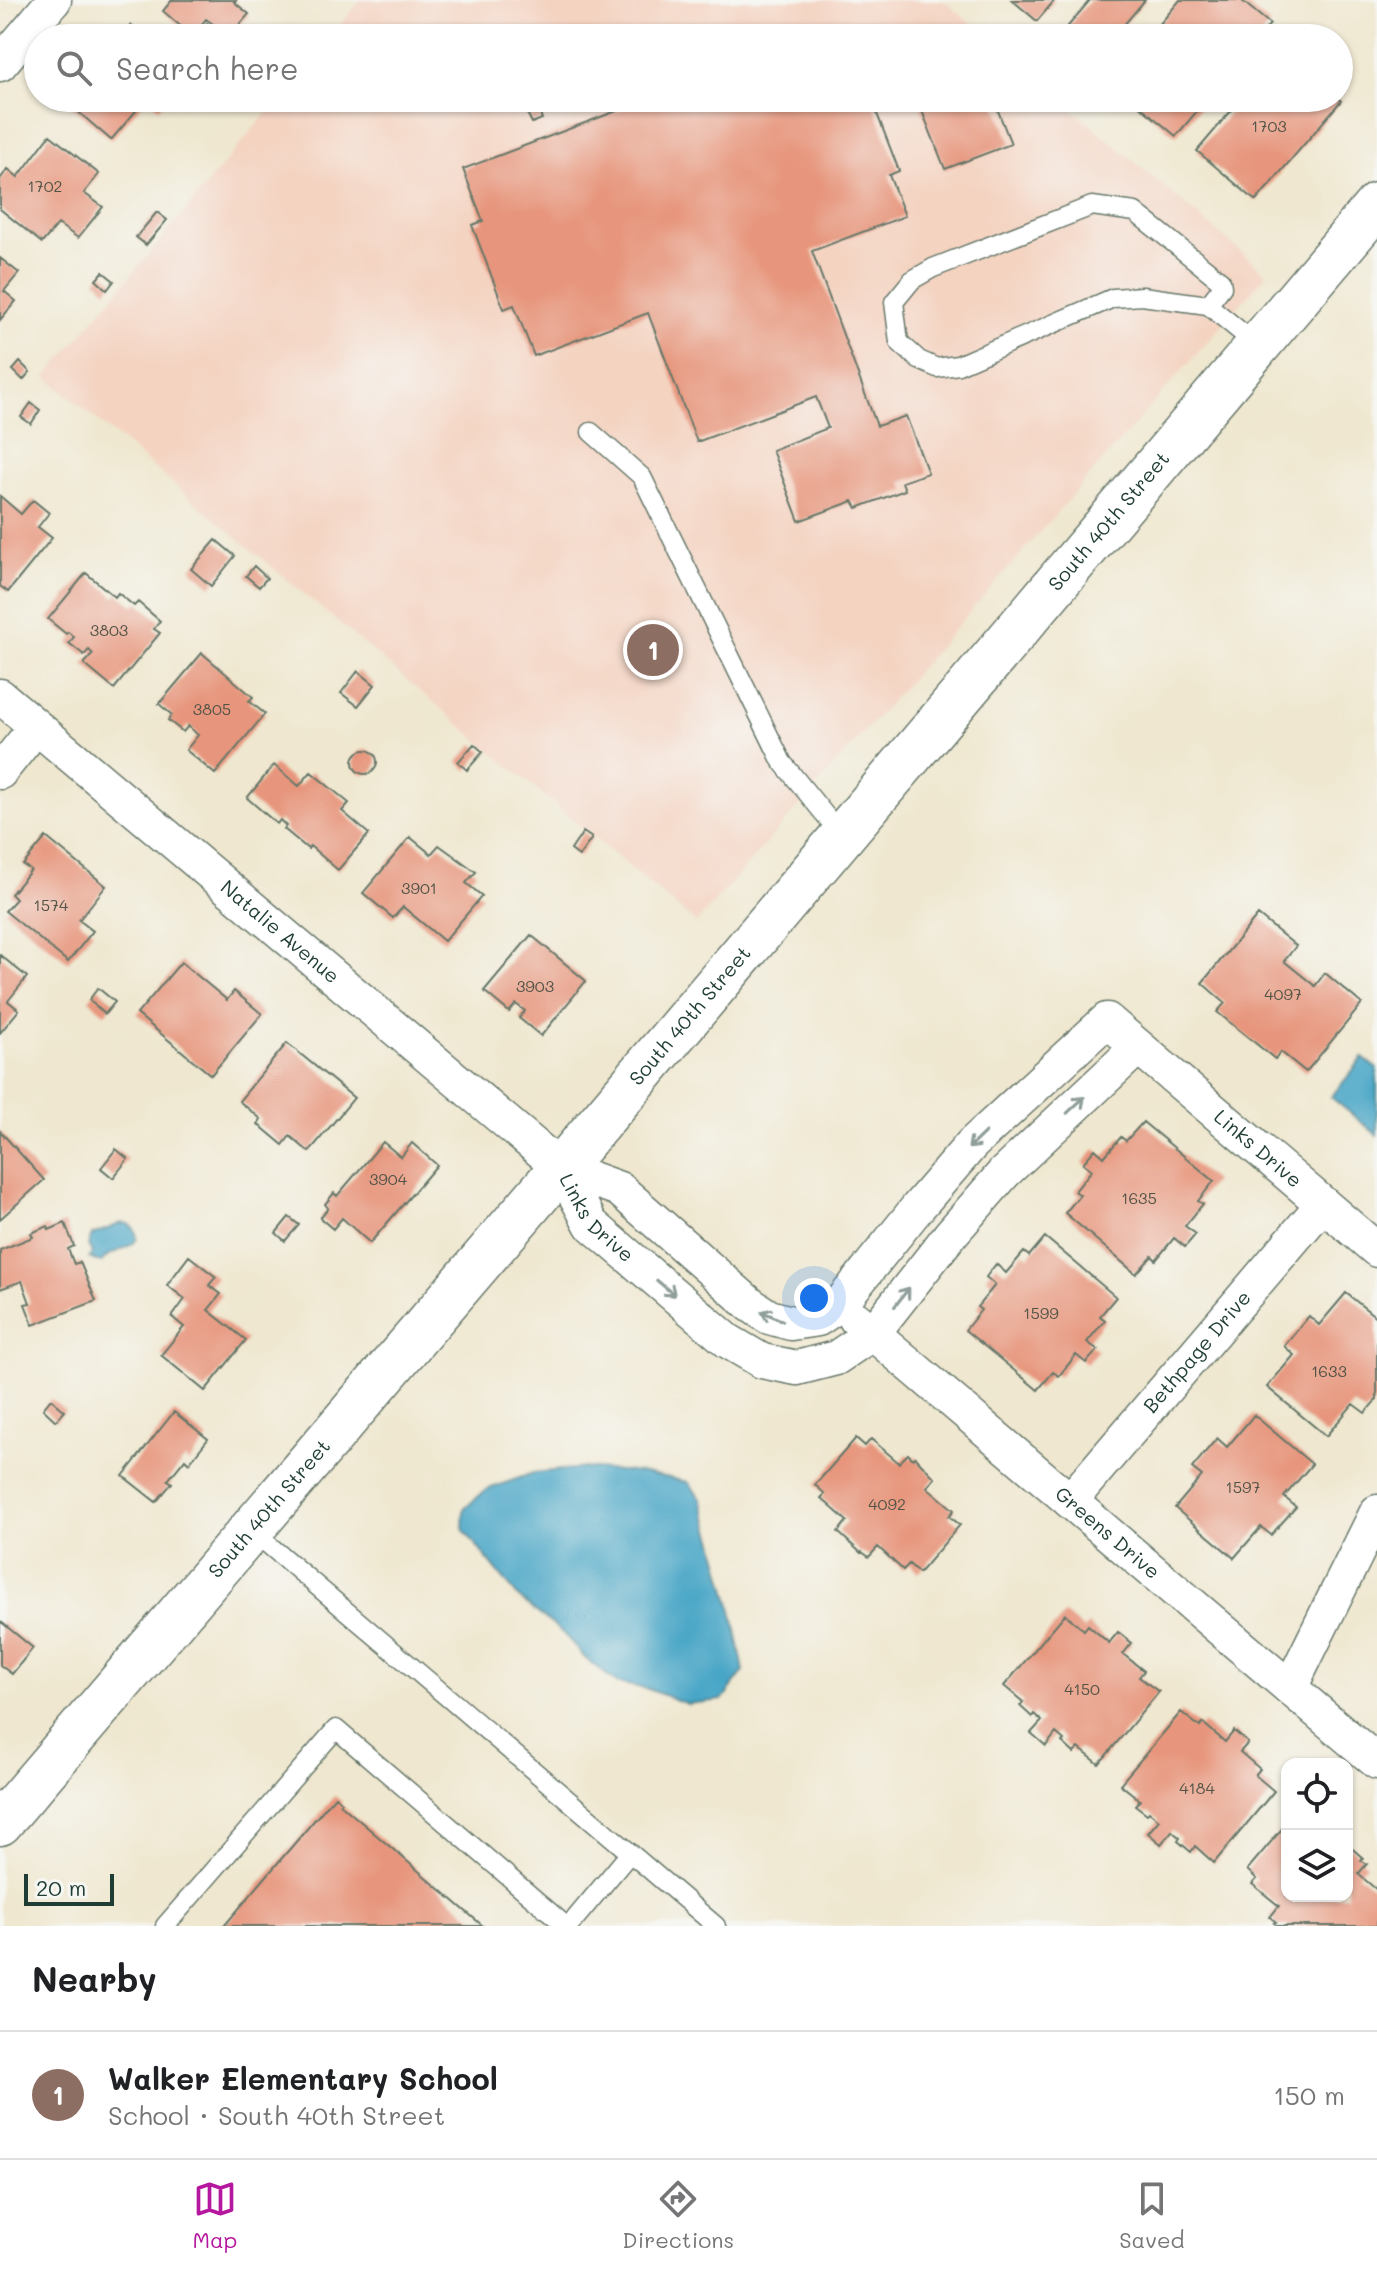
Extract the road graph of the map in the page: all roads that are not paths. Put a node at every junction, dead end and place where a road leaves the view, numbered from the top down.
1 (54, 0) edge
2 (34, 24) edge
3 (24, 36) edge
4 (0, 64) edge
5 (1377, 205) edge
6 (1208, 305) junction
7 (1257, 345) junction
8 (591, 432) dead end
9 (0, 696) edge
10 (36, 727) junction
11 (0, 772) edge
12 (842, 836) junction
13 (1138, 1047) junction
14 (561, 1168) junction
15 (1323, 1204) junction
16 (1377, 1250) edge
17 (840, 1304) junction
18 (873, 1333) junction
19 (1070, 1501) junction
20 (1377, 1512) edge
21 (250, 1529) junction
22 (1290, 1688) junction
23 (1377, 1762) edge
24 (0, 1823) edge
25 (630, 1853) junction
26 (165, 1926) edge
27 (568, 1926) edge
28 (716, 1926) edge

1 - 2 street
3 - 4 street
5 - 7 street, South 40th Street
6 - 6 lane
6 - 7 lane
7 - 12 street, South 40th Street
8 - 12 lane
9 - 10 street, Natalie Avenue
10 - 11 street
10 - 14 street, Natalie Avenue
12 - 14 street, South 40th Street
13 - 15 street, Links Drive
13 -> 17 street, Links Drive
18 -> 13 street, Links Drive
17 -> 14 street, Links Drive
14 -> 18 street, Links Drive
14 - 21 street, South 40th Street
15 - 16 street, Links Drive
15 - 19 street, Bethpage Drive
17 - 18 street, Greens Drive
18 - 19 street, Greens Drive
19 - 22 street, Greens Drive
20 - 22 street
21 - 24 street, South 40th Street
21 - 25 lane
22 - 23 street, Greens Drive
25 - 27 lane
25 - 28 lane
26 - 27 lane

